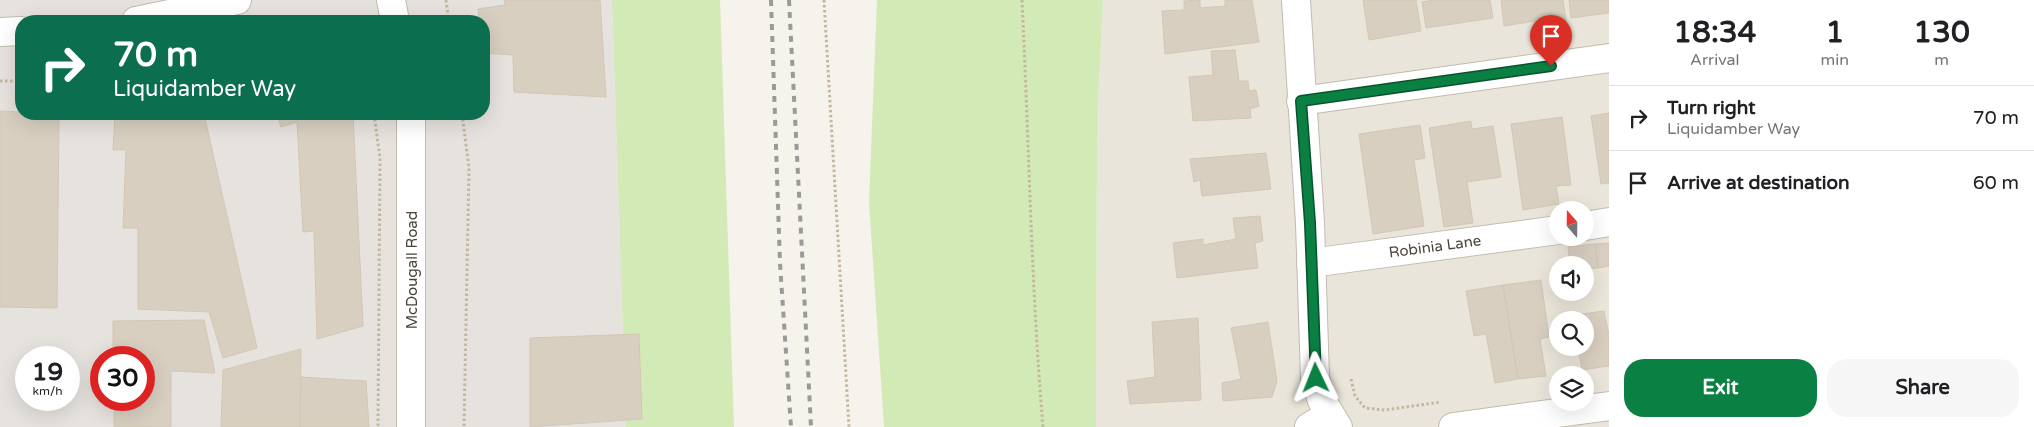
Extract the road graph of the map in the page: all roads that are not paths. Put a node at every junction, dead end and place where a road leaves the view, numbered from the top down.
1 (237, 0) edge
2 (391, 0) edge
3 (1296, 0) edge
4 (165, 15) edge
5 (394, 15) edge
6 (15, 31) edge
7 (0, 32) edge
8 (1609, 58) edge
9 (1301, 101) junction
10 (411, 120) edge
11 (1609, 222) edge
12 (1594, 224) edge
13 (1549, 231) edge
14 (1312, 263) junction
15 (1598, 414) edge
16 (1326, 423) edge
17 (411, 427) edge
18 (1453, 427) edge

1 - 4 street
2 - 5 street
3 - 9 street
6 - 7 street
8 - 9 street
9 - 14 street
10 - 17 street, McDougall Road
11 - 12 street
13 - 14 street, Robinia Lane
14 - 16 street
15 - 18 street

